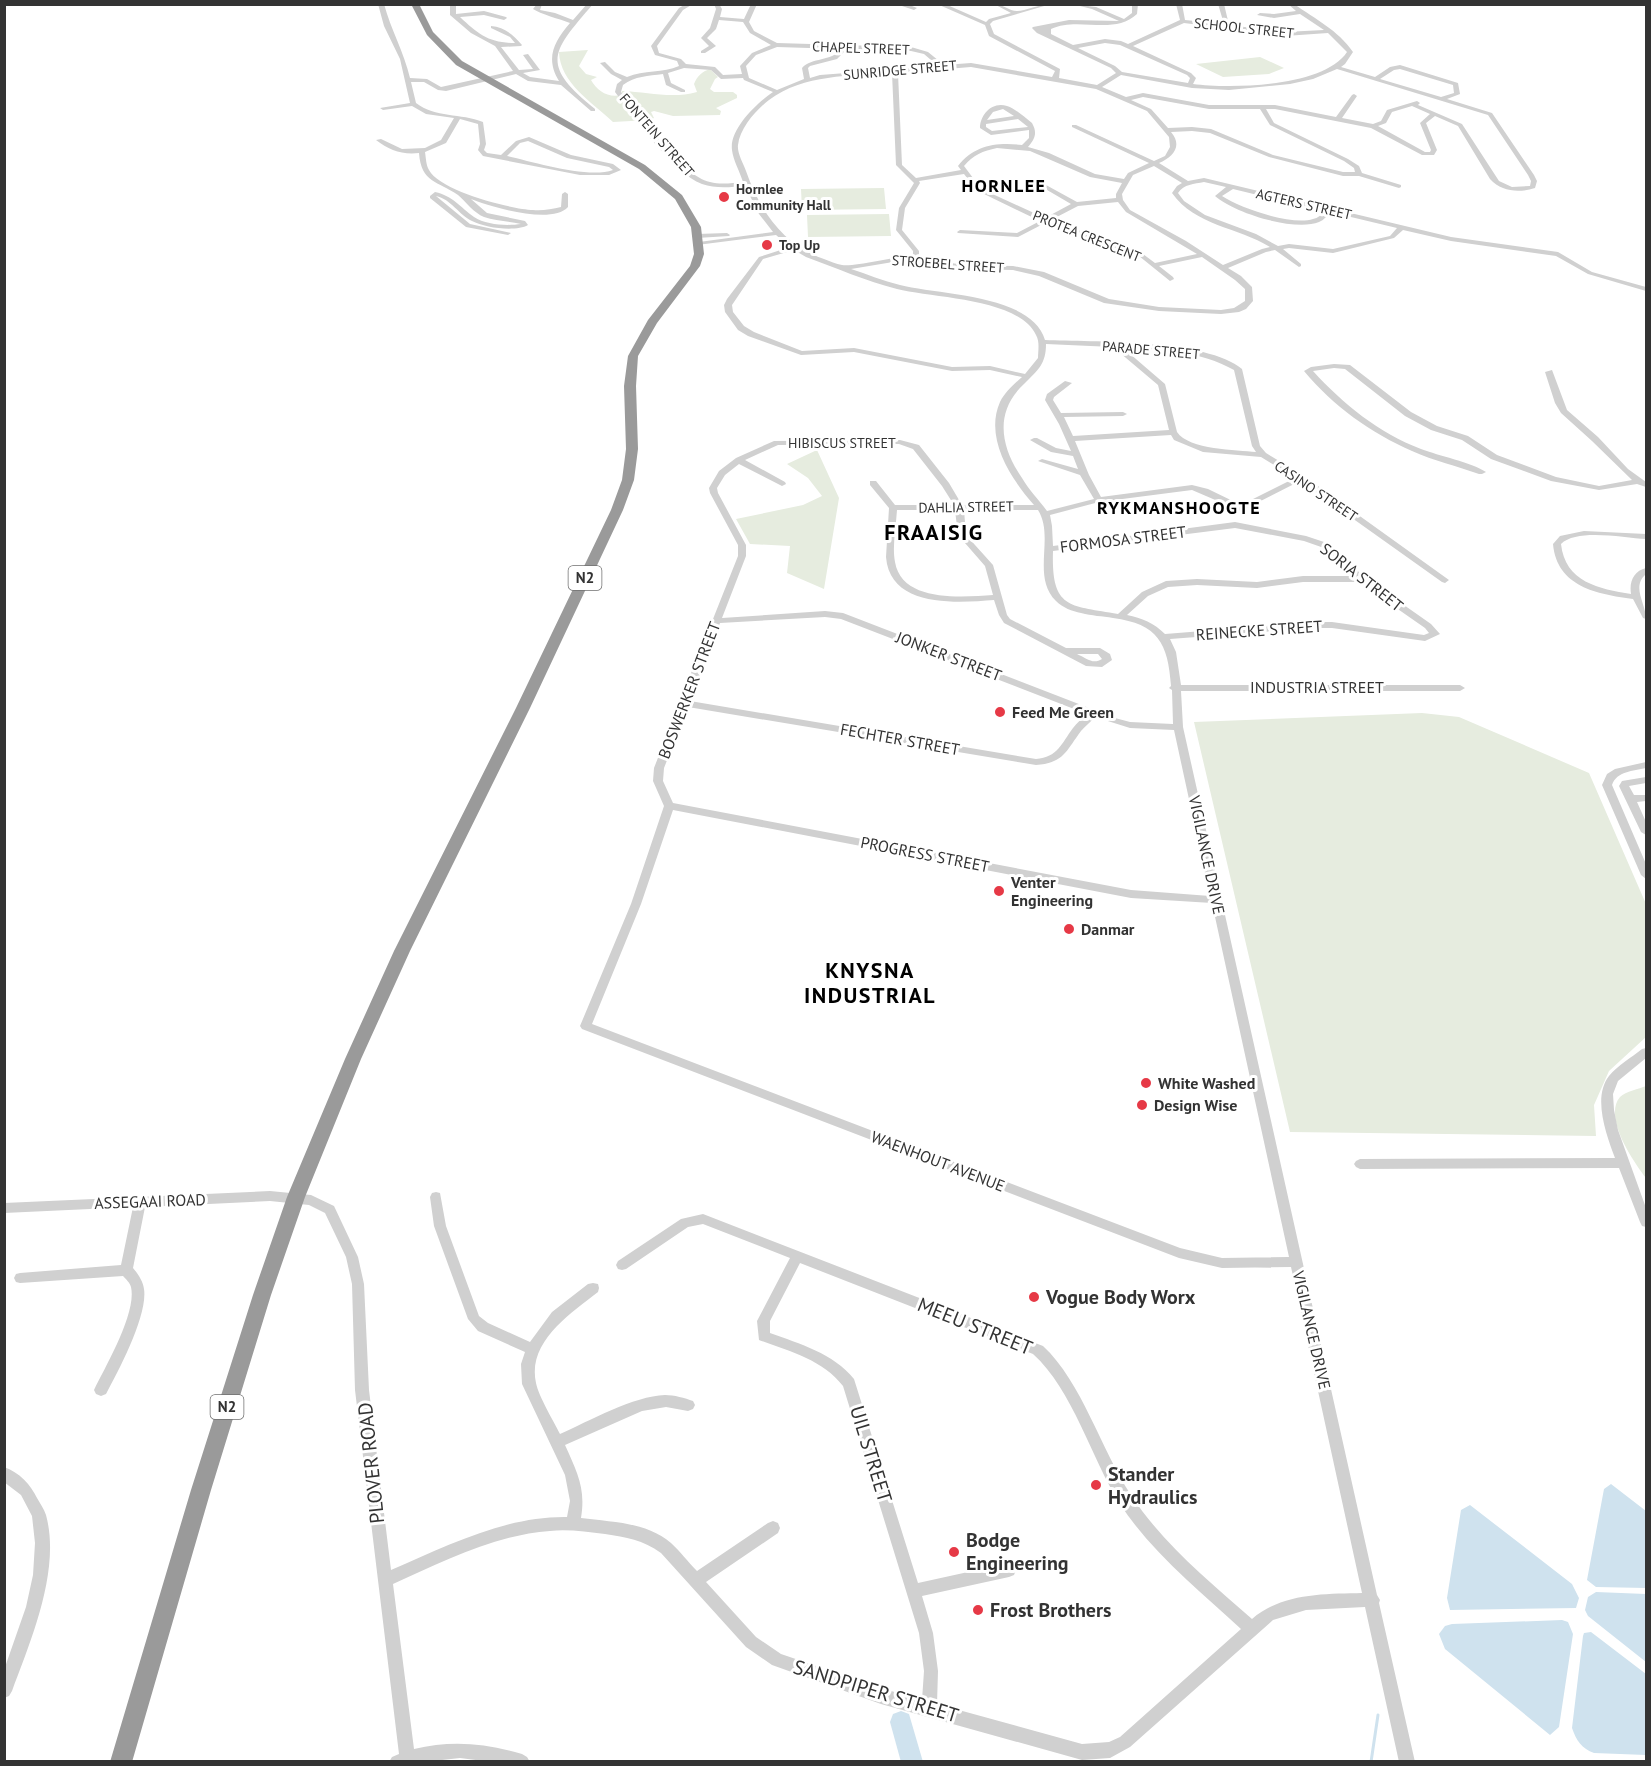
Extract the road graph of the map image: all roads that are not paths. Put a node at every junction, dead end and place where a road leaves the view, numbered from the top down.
1 (415, 4) edge
2 (453, 4) edge
3 (540, 4) edge
4 (591, 4) edge
5 (691, 4) edge
6 (716, 4) edge
7 (754, 4) edge
8 (898, 4) edge
9 (939, 4) edge
10 (996, 4) edge
11 (1049, 4) edge
12 (1074, 4) edge
13 (1135, 4) edge
14 (1179, 4) edge
15 (1221, 4) edge
16 (1290, 4) edge
17 (374, 5) edge
18 (1085, 5) edge
19 (382, 6) edge
20 (914, 8) dead end
21 (1301, 12) junction
22 (1017, 13) junction
23 (1260, 15) dead end
24 (455, 16) junction
25 (504, 18) dead end
26 (717, 18) junction
27 (747, 21) junction
28 (1124, 21) junction
29 (1183, 21) junction
30 (574, 23) junction
31 (987, 24) junction
32 (1050, 26) junction
33 (493, 27) dead end
34 (1227, 27) junction
35 (1328, 31) junction
36 (1047, 35) junction
37 (497, 45) junction
38 (776, 45) junction
39 (1129, 46) junction
40 (845, 47) junction
41 (1072, 47) junction
42 (703, 52) dead end
43 (526, 55) dead end
44 (603, 63) dead end
45 (941, 65) junction
46 (683, 66) junction
47 (1336, 67) junction
48 (517, 72) junction
49 (665, 72) junction
50 (895, 72) junction
51 (1120, 73) junction
52 (744, 76) junction
53 (722, 77) junction
54 (481, 79) junction
55 (626, 79) junction
56 (807, 79) junction
57 (1054, 79) junction
58 (1376, 79) junction
59 (409, 80) junction
60 (715, 82) dead end
61 (563, 83) junction
62 (1190, 85) junction
63 (1098, 87) junction
64 (1217, 88) junction
65 (683, 91) dead end
66 (778, 92) junction
67 (1354, 96) dead end
68 (1438, 98) junction
69 (1127, 99) junction
70 (413, 104) junction
71 (1412, 104) junction
72 (1262, 107) junction
73 (383, 108) dead end
74 (1221, 108) junction
75 (592, 110) dead end
76 (1434, 114) junction
77 (459, 117) junction
78 (1020, 117) junction
79 (1337, 120) junction
80 (983, 123) junction
81 (1074, 126) dead end
82 (1373, 126) junction
83 (1033, 128) junction
84 (1168, 130) junction
85 (379, 140) dead end
86 (1023, 148) junction
87 (422, 150) junction
88 (502, 157) junction
89 (1156, 164) junction
90 (963, 172) junction
91 (1359, 174) junction
92 (916, 180) junction
93 (1124, 182) junction
94 (1187, 183) junction
95 (747, 184) junction
96 (1044, 186) dead end
97 (1399, 186) dead end
98 (1231, 187) junction
99 (459, 193) junction
100 (565, 194) dead end
101 (1120, 200) junction
102 (1076, 204) junction
103 (1328, 210) junction
104 (1046, 221) junction
105 (1402, 227) junction
106 (777, 231) junction
107 (960, 232) dead end
108 (508, 233) dead end
109 (698, 240) junction
110 (1275, 247) junction
111 (793, 248) junction
112 (1203, 255) junction
113 (916, 259) junction
114 (1154, 265) junction
115 (1299, 265) dead end
116 (842, 268) junction
117 (1222, 268) junction
118 (1170, 279) dead end
119 (1647, 289) edge
120 (1042, 342) junction
121 (1116, 346) junction
122 (1549, 372) dead end
123 (1026, 376) junction
124 (1068, 383) dead end
125 (1123, 414) dead end
126 (1060, 415) junction
127 (1173, 432) junction
128 (1069, 439) junction
129 (1034, 440) dead end
130 (1074, 454) junction
131 (1263, 455) junction
132 (739, 460) junction
133 (1042, 461) dead end
134 (1482, 472) dead end
135 (1082, 473) junction
136 (1300, 478) junction
137 (873, 483) dead end
138 (1642, 483) edge
139 (782, 484) dead end
140 (1099, 500) junction
141 (959, 507) junction
142 (893, 508) junction
143 (1241, 508) junction
144 (1042, 510) junction
145 (1235, 525) junction
146 (1647, 536) edge
147 (1047, 549) junction
148 (742, 556) joint
149 (1647, 570) edge
150 (1361, 579) junction
151 (1445, 580) dead end
152 (997, 597) junction
153 (1635, 597) junction
154 (1121, 616) junction
155 (1647, 616) edge
156 (716, 621) junction
157 (1165, 636) junction
158 (1425, 638) joint
159 (1066, 651) dead end
160 (1174, 688) junction
161 (1460, 688) dead end
162 (684, 703) junction
163 (1094, 713) junction
164 (1178, 727) junction
165 (1647, 765) edge
166 (1647, 780) edge
167 (1647, 798) edge
168 (1629, 799) junction
169 (669, 806) junction
170 (1643, 818) edge
171 (1647, 832) edge
172 (1642, 853) edge
173 (1647, 875) edge
174 (1216, 900) junction
175 (1647, 1052) edge
176 (1624, 1163) junction
177 (1360, 1164) dead end
178 (296, 1197) junction
179 (436, 1197) dead end
180 (140, 1202) junction
181 (4, 1208) edge
182 (1647, 1222) edge
183 (798, 1255) junction
184 (1297, 1262) junction
185 (622, 1265) dead end
186 (126, 1270) junction
187 (20, 1278) dead end
188 (593, 1288) dead end
189 (532, 1349) junction
190 (102, 1390) dead end
191 (688, 1405) dead end
192 (556, 1442) junction
193 (4, 1473) edge
194 (573, 1524) junction
195 (773, 1528) dead end
196 (1009, 1570) dead end
197 (385, 1580) junction
198 (696, 1580) junction
199 (914, 1591) junction
200 (1374, 1600) junction
201 (1252, 1629) junction
202 (4, 1691) edge
203 (929, 1709) junction
204 (402, 1759) edge
205 (121, 1761) edge
206 (522, 1761) edge
207 (1407, 1761) edge

1 - 54 highway
2 - 24 street
3 - 30 street
4 - 30 street
5 - 46 street
6 - 26 street
7 - 27 street
8 - 20 street
9 - 31 street
10 - 22 street
11 - 22 street
12 - 18 street
13 - 28 street
14 - 29 street
15 - 34 street
16 - 21 street
17 - 19 street
18 - 28 street
19 - 59 street
21 - 23 street
21 - 35 street
22 - 31 street
24 - 25 street
24 - 37 street
26 - 27 street
26 - 42 street
27 - 38 street
28 - 32 street
29 - 34 street, SCHOOL STREET
29 - 39 street, SCHOOL STREET
30 - 61 street
31 - 57 street
32 - 36 street
32 - 36 street
33 - 37 street
34 - 35 street, SCHOOL STREET
35 - 47 street
36 - 41 street
37 - 48 street
38 - 40 street, CHAPEL STREET
38 - 52 street
39 - 41 street
39 - 62 street
40 - 45 street, CHAPEL STREET
40 - 56 street
41 - 51 street
43 - 48 street
44 - 55 street, FONTEIN STREET
45 - 50 street, SUNRIDGE STREET
45 - 57 street, SUNRIDGE STREET
46 - 49 street, FONTEIN STREET
46 - 53 street
47 - 58 street
47 - 64 street
48 - 54 street
48 - 61 street
49 - 55 street, FONTEIN STREET
49 - 65 street
50 - 56 street, SUNRIDGE STREET
50 - 92 street
51 - 62 street
51 - 63 street
52 - 53 street
52 - 66 street
53 - 60 street
54 - 59 street
54 - 109 highway
55 - 95 street, FONTEIN STREET
56 - 66 street, SUNRIDGE STREET
57 - 63 street, SUNRIDGE STREET
58 - 68 street
58 - 68 street
59 - 70 street
61 - 75 street
62 - 64 street
63 - 69 street, SUNRIDGE STREET
64 - 74 street
66 - 95 street, SUNRIDGE STREET
67 - 79 street
68 - 71 street
68 - 76 street
69 - 74 street
69 - 84 street, SUNRIDGE STREET
70 - 73 street
70 - 77 street
71 - 76 street
71 - 82 street
72 - 74 street
72 - 79 street
72 - 91 street
76 - 82 street
77 - 87 street
77 - 88 street
78 - 80 street
78 - 80 street
78 - 83 street
79 - 82 street
80 - 83 street
81 - 89 street
83 - 86 street
84 - 89 street
84 - 91 street
85 - 87 street
86 - 90 street
86 - 93 street
87 - 99 street
88 - 88 street
89 - 93 street
89 - 94 street
90 - 92 street
90 - 104 street, PROTEA CRESCENT
91 - 97 street
92 - 113 street
93 - 101 street
94 - 98 street, AGTERS STREET
94 - 110 street
95 - 106 street, SUNRIDGE STREET
96 - 102 street
98 - 103 street, AGTERS STREET
98 - 103 street
99 - 100 street
99 - 108 street
101 - 102 street
101 - 112 street, STROEBEL STREET
102 - 104 street
103 - 105 street, AGTERS STREET
104 - 107 street
104 - 114 street, PROTEA CRESCENT
105 - 110 street
105 - 119 street, AGTERS STREET
106 - 109 street
106 - 111 street
109 - 178 highway, N2
110 - 115 street
110 - 117 street
111 - 116 street
111 - 123 street
112 - 114 street, PROTEA CRESCENT
112 - 117 street, STROEBEL STREET
113 - 116 street, STROEBEL STREET
113 - 117 street, STROEBEL STREET
114 - 118 street, PROTEA CRESCENT
116 - 120 street
120 - 121 street, PARADE STREET
120 - 123 street
121 - 127 street
121 - 131 street, PARADE STREET
122 - 138 street
123 - 144 street
124 - 126 street
125 - 126 street
126 - 128 street
127 - 128 street
127 - 131 street, CASINO STREET
128 - 130 street
129 - 130 street
130 - 135 street
131 - 136 street, CASINO STREET
132 - 139 street
132 - 141 street, HIBISCUS STREET
132 - 148 street, HIBISCUS STREET
133 - 135 street
134 - 138 street
135 - 140 street
136 - 143 street
136 - 151 street, CASINO STREET
137 - 142 street
140 - 143 street, DAHLIA STREET
140 - 144 street, DAHLIA STREET
141 - 142 street, DAHLIA STREET
141 - 144 street, DAHLIA STREET
141 - 152 street
142 - 152 street
143 - 145 street
144 - 147 street
145 - 147 street, FORMOSA STREET
145 - 150 street, SORIA STREET
146 - 153 street
147 - 154 street
148 - 156 street, BOSWERKER STREET
149 - 153 street
150 - 154 street
150 - 158 street, SORIA STREET
152 - 159 street
153 - 155 street
154 - 157 street
156 - 162 street, BOSWERKER STREET
156 - 163 street, JONKER STREET
157 - 158 street, REINECKE STREET
157 - 160 street, VIGILANCE DRIVE
160 - 161 street, INDUSTRIA STREET
160 - 164 street, VIGILANCE DRIVE
162 - 163 street, FECHTER STREET
162 - 169 street, BOSWERKER STREET
163 - 164 street, JONKER STREET
164 - 174 street, VIGILANCE DRIVE
165 - 172 street
166 - 168 street
167 - 168 street
168 - 170 street
169 - 174 street, PROGRESS STREET
169 - 184 street, WAENHOUT AVENUE
170 - 171 street
172 - 173 street
174 - 184 street, VIGILANCE DRIVE
175 - 176 street
176 - 177 street
176 - 182 street
178 - 180 street, ASSEGAAI ROAD
178 - 197 street, PLOVER ROAD
178 - 205 highway, N2
179 - 189 street
180 - 181 street, ASSEGAAI ROAD
180 - 186 street
183 - 185 street, MEEU STREET
183 - 199 street, UIL STREET
183 - 201 street, MEEU STREET
184 - 200 street, VIGILANCE DRIVE
186 - 187 street
186 - 190 street
188 - 189 street
189 - 192 street
191 - 192 street
192 - 194 street
193 - 202 street
194 - 197 street, SANDPIPER STREET
194 - 198 street, SANDPIPER STREET
195 - 198 street
196 - 199 street
197 - 204 street, PLOVER ROAD
198 - 203 street, SANDPIPER STREET
199 - 203 street, UIL STREET
200 - 201 street, SANDPIPER STREET
200 - 207 street, VIGILANCE DRIVE
201 - 203 street, SANDPIPER STREET
204 - 206 street

